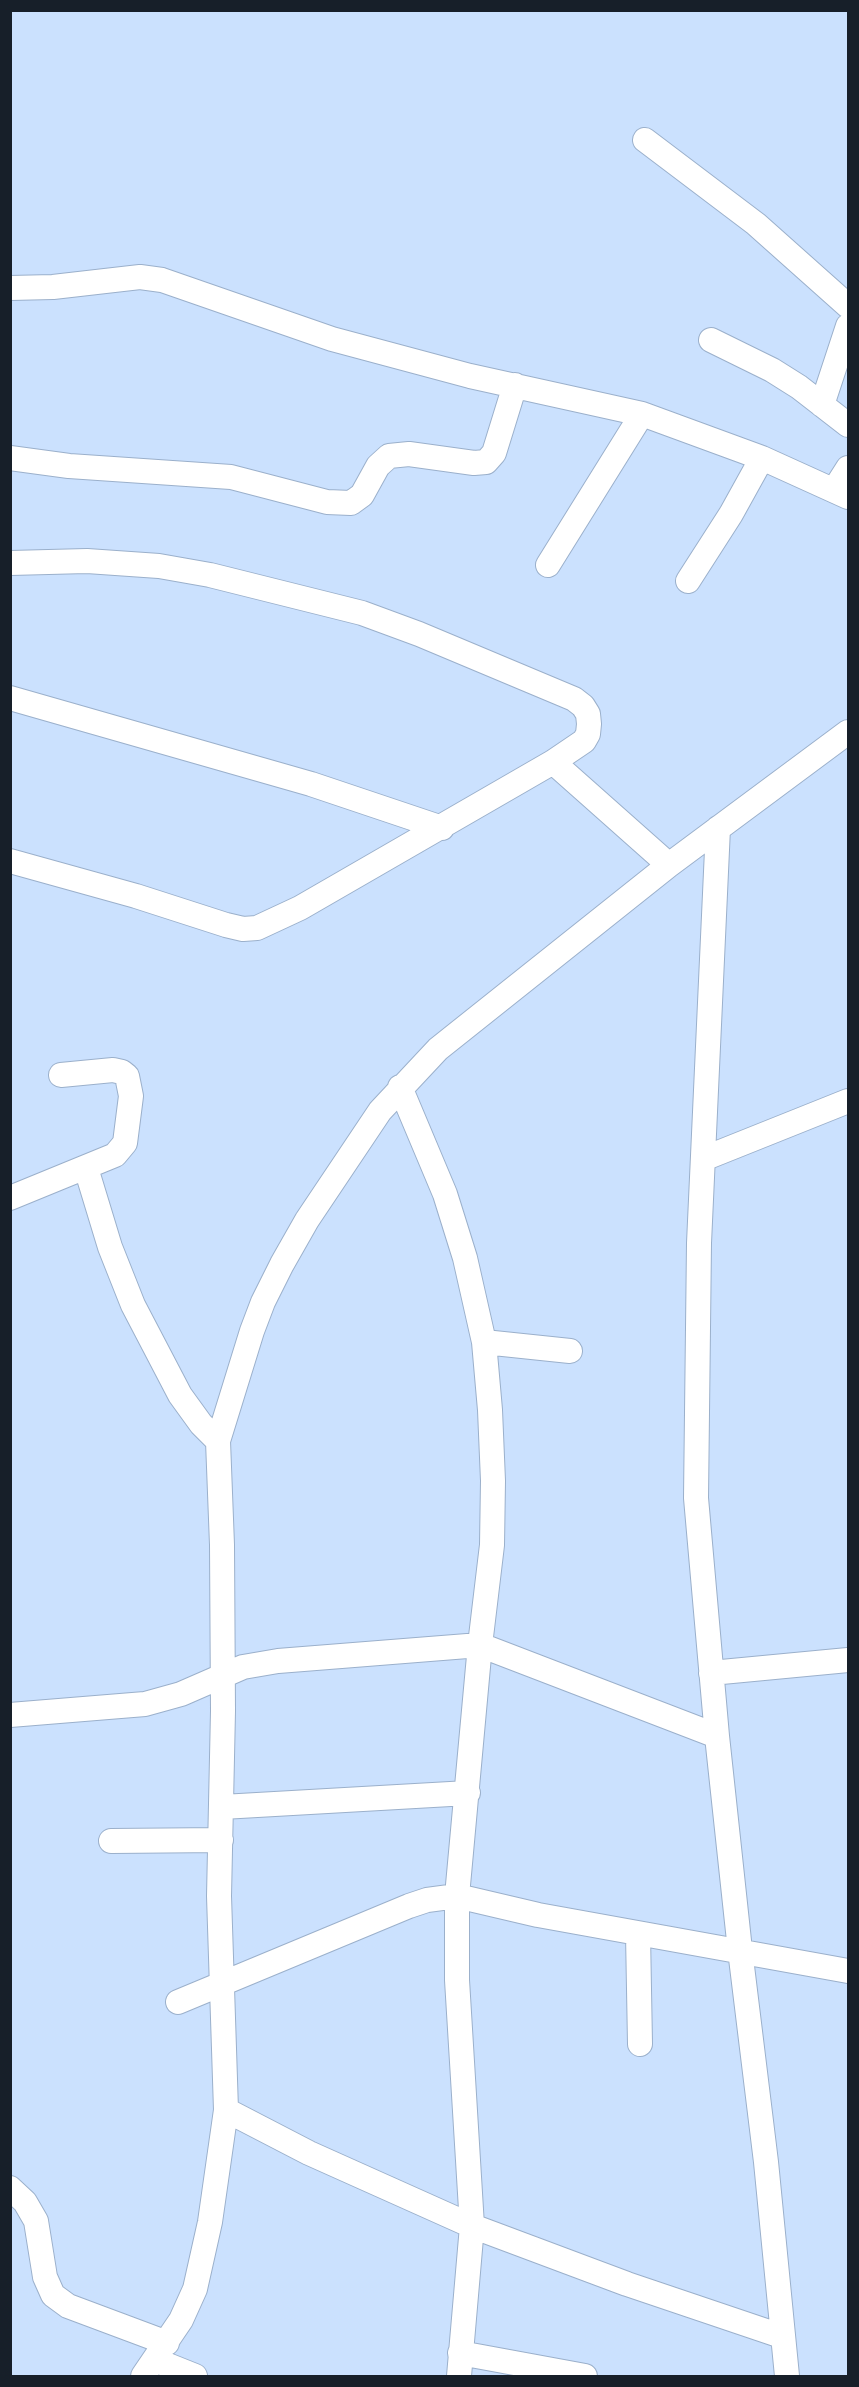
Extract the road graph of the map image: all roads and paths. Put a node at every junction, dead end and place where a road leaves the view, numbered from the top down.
1 (645, 140) dead end
2 (10, 288) edge
3 (849, 306) edge
4 (849, 326) edge
5 (711, 340) dead end
6 (515, 386) junction
7 (822, 405) junction
8 (642, 414) junction
9 (849, 425) edge
10 (10, 458) edge
11 (762, 458) junction
12 (849, 468) edge
13 (841, 494) edge
14 (10, 563) edge
15 (548, 566) dead end
16 (688, 581) dead end
17 (10, 698) edge
18 (849, 732) edge
19 (553, 762) junction
20 (442, 828) junction
21 (718, 828) junction
22 (10, 861) edge
23 (669, 865) junction
24 (61, 1075) dead end
25 (400, 1087) junction
26 (849, 1101) edge
27 (703, 1159) junction
28 (86, 1168) junction
29 (10, 1198) edge
30 (484, 1342) junction
31 (570, 1351) dead end
32 (218, 1441) junction
33 (480, 1645) junction
34 (849, 1660) edge
35 (711, 1673) junction
36 (223, 1674) junction
37 (10, 1715) edge
38 (717, 1736) junction
39 (468, 1792) junction
40 (222, 1807) junction
41 (221, 1840) junction
42 (111, 1841) dead end
43 (457, 1896) junction
44 (638, 1934) junction
45 (740, 1950) junction
46 (849, 1971) edge
47 (222, 1985) junction
48 (178, 2002) dead end
49 (640, 2044) dead end
50 (226, 2110) junction
51 (10, 2188) edge
52 (472, 2226) junction
53 (781, 2336) junction
54 (155, 2360) edge
55 (459, 2365) edge
56 (195, 2376) edge
57 (585, 2376) edge
58 (787, 2376) edge

1 - 3 street
2 - 6 street
4 - 7 street
5 - 7 street
6 - 8 street
6 - 10 street
7 - 9 street
8 - 11 street
8 - 15 street
11 - 13 street
11 - 16 street
12 - 13 street
14 - 19 street
17 - 20 street
18 - 21 street
19 - 20 street
19 - 23 street
20 - 22 street
21 - 23 street
21 - 27 street
23 - 25 street
24 - 28 street
25 - 30 street
25 - 32 street
26 - 27 street
27 - 35 street
28 - 29 street
28 - 32 street
30 - 31 street
30 - 33 street
32 - 36 street
33 - 36 street
33 - 38 street
33 - 39 street
34 - 35 street
35 - 38 street
36 - 37 street
36 - 40 street
38 - 45 street
39 - 40 street
39 - 43 street
40 - 41 street
41 - 42 street
41 - 47 street
43 - 44 street
43 - 47 street
43 - 52 street
44 - 45 street
44 - 49 street
45 - 46 street
45 - 53 street
47 - 48 street
47 - 50 street
50 - 52 street
50 - 54 street
51 - 54 street
52 - 53 street
52 - 55 street
53 - 58 street
54 - 56 street
55 - 57 street

